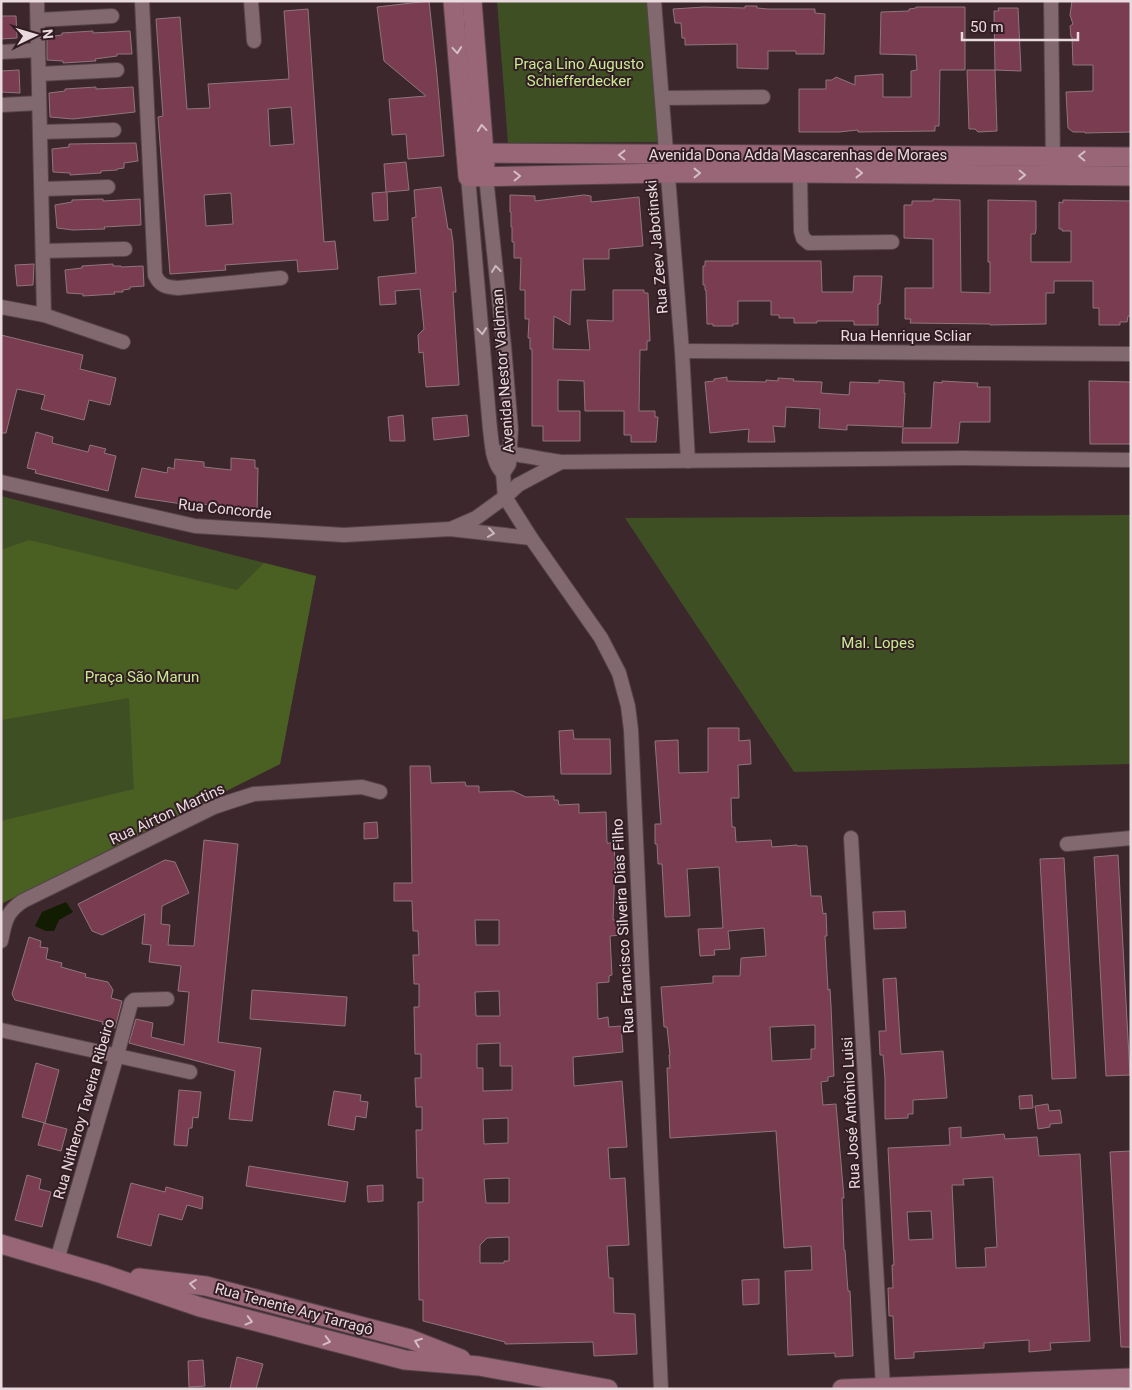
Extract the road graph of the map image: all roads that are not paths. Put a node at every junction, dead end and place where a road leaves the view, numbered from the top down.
1 (37, 1) edge
2 (142, 1) edge
3 (251, 1) edge
4 (453, 1) edge
5 (472, 1) edge
6 (654, 1) edge
7 (1051, 1) edge
8 (112, 16) dead end
9 (38, 20) junction
10 (254, 41) dead end
11 (38, 50) junction
12 (1, 52) edge
13 (117, 70) dead end
14 (39, 74) junction
15 (763, 97) dead end
16 (662, 98) junction
17 (40, 103) junction
18 (1, 105) edge
19 (114, 130) dead end
20 (40, 132) junction
21 (475, 153) junction
22 (1053, 156) junction
23 (1131, 157) edge
24 (667, 164) junction
25 (800, 173) junction
26 (1053, 175) junction
27 (1131, 176) edge
28 (477, 177) junction
29 (108, 187) dead end
30 (42, 189) junction
31 (892, 242) dead end
32 (125, 249) dead end
33 (43, 251) junction
34 (281, 278) dead end
35 (1, 307) edge
36 (44, 315) junction
37 (123, 342) dead end
38 (682, 351) junction
39 (1131, 354) edge
40 (493, 452) junction
41 (510, 453) junction
42 (1131, 460) edge
43 (688, 461) junction
44 (561, 462) junction
45 (503, 473) junction
46 (1, 482) edge
47 (506, 497) junction
48 (450, 529) junction
49 (531, 538) junction
50 (380, 792) dead end
51 (851, 838) dead end
52 (1131, 838) edge
53 (1066, 844) dead end
54 (1, 941) edge
55 (167, 999) dead end
56 (1, 1030) edge
57 (117, 1055) junction
58 (190, 1072) dead end
59 (1, 1244) edge
60 (57, 1260) junction
61 (1131, 1378) edge
62 (883, 1387) junction
63 (608, 1389) edge
64 (661, 1389) edge
65 (842, 1389) edge

1 - 9 street
2 - 34 street
3 - 10 street
4 -> 21 main road, Avenida Nestor Valdman
21 -> 5 main road, Avenida Nestor Valdman
6 - 16 street, Rua Zeev Jabotinski
7 - 22 street
8 - 9 street
9 - 11 street
11 - 12 street
11 - 14 street
13 - 14 street
14 - 17 street
15 - 16 street
16 - 24 street, Rua Zeev Jabotinski
17 - 18 street
17 - 20 street
19 - 20 street
20 - 30 street
24 -> 21 main road, Avenida Dona Adda Mascarenhas de Moraes
21 - 28 main road, Avenida Nestor Valdman
23 -> 22 main road, Avenida Dona Adda Mascarenhas de Moraes
22 - 24 main road, Avenida Dona Adda Mascarenhas de Moraes
22 - 26 street
24 -> 25 main road, Avenida Dona Adda Mascarenhas de Moraes
28 -> 24 main road, Avenida Dona Adda Mascarenhas de Moraes
24 - 38 street, Rua Zeev Jabotinski
25 -> 26 main road, Avenida Dona Adda Mascarenhas de Moraes
25 - 31 street
26 - 27 main road, Avenida Dona Adda Mascarenhas de Moraes
28 -> 40 street, Avenida Nestor Valdman
41 -> 28 street, Avenida Nestor Valdman
29 - 30 street
30 - 33 street
32 - 33 street
33 - 36 street
35 - 36 street
36 - 37 street
38 - 39 street, Rua Henrique Scliar
38 - 43 street, Rua Zeev Jabotinski
40 - 41 street
40 - 45 street, Avenida Nestor Valdman
41 - 44 street
41 - 45 street, Avenida Nestor Valdman
42 - 43 street
43 - 44 street
44 - 47 street, Rua Concorde
45 - 47 street
46 - 48 street, Rua Concorde
47 - 48 street, Rua Concorde
47 - 49 street, Rua Francisco Silveira Dias Filho
48 -> 49 street, Rua Concorde
49 - 64 street, Rua Francisco Silveira Dias Filho
50 - 54 street, Rua Airton Martins
51 - 62 street, Rua José Antônio Luisi
52 - 53 street
55 - 57 street, Rua Nitheroy Taveira Ribeiro
56 - 57 street
57 - 58 street
57 - 60 street, Rua Nitheroy Taveira Ribeiro
59 - 60 main road, Rua Tenente Ary Tarragô
60 - 63 main road, Rua Tenente Ary Tarragô
61 - 62 main road
62 - 65 main road

